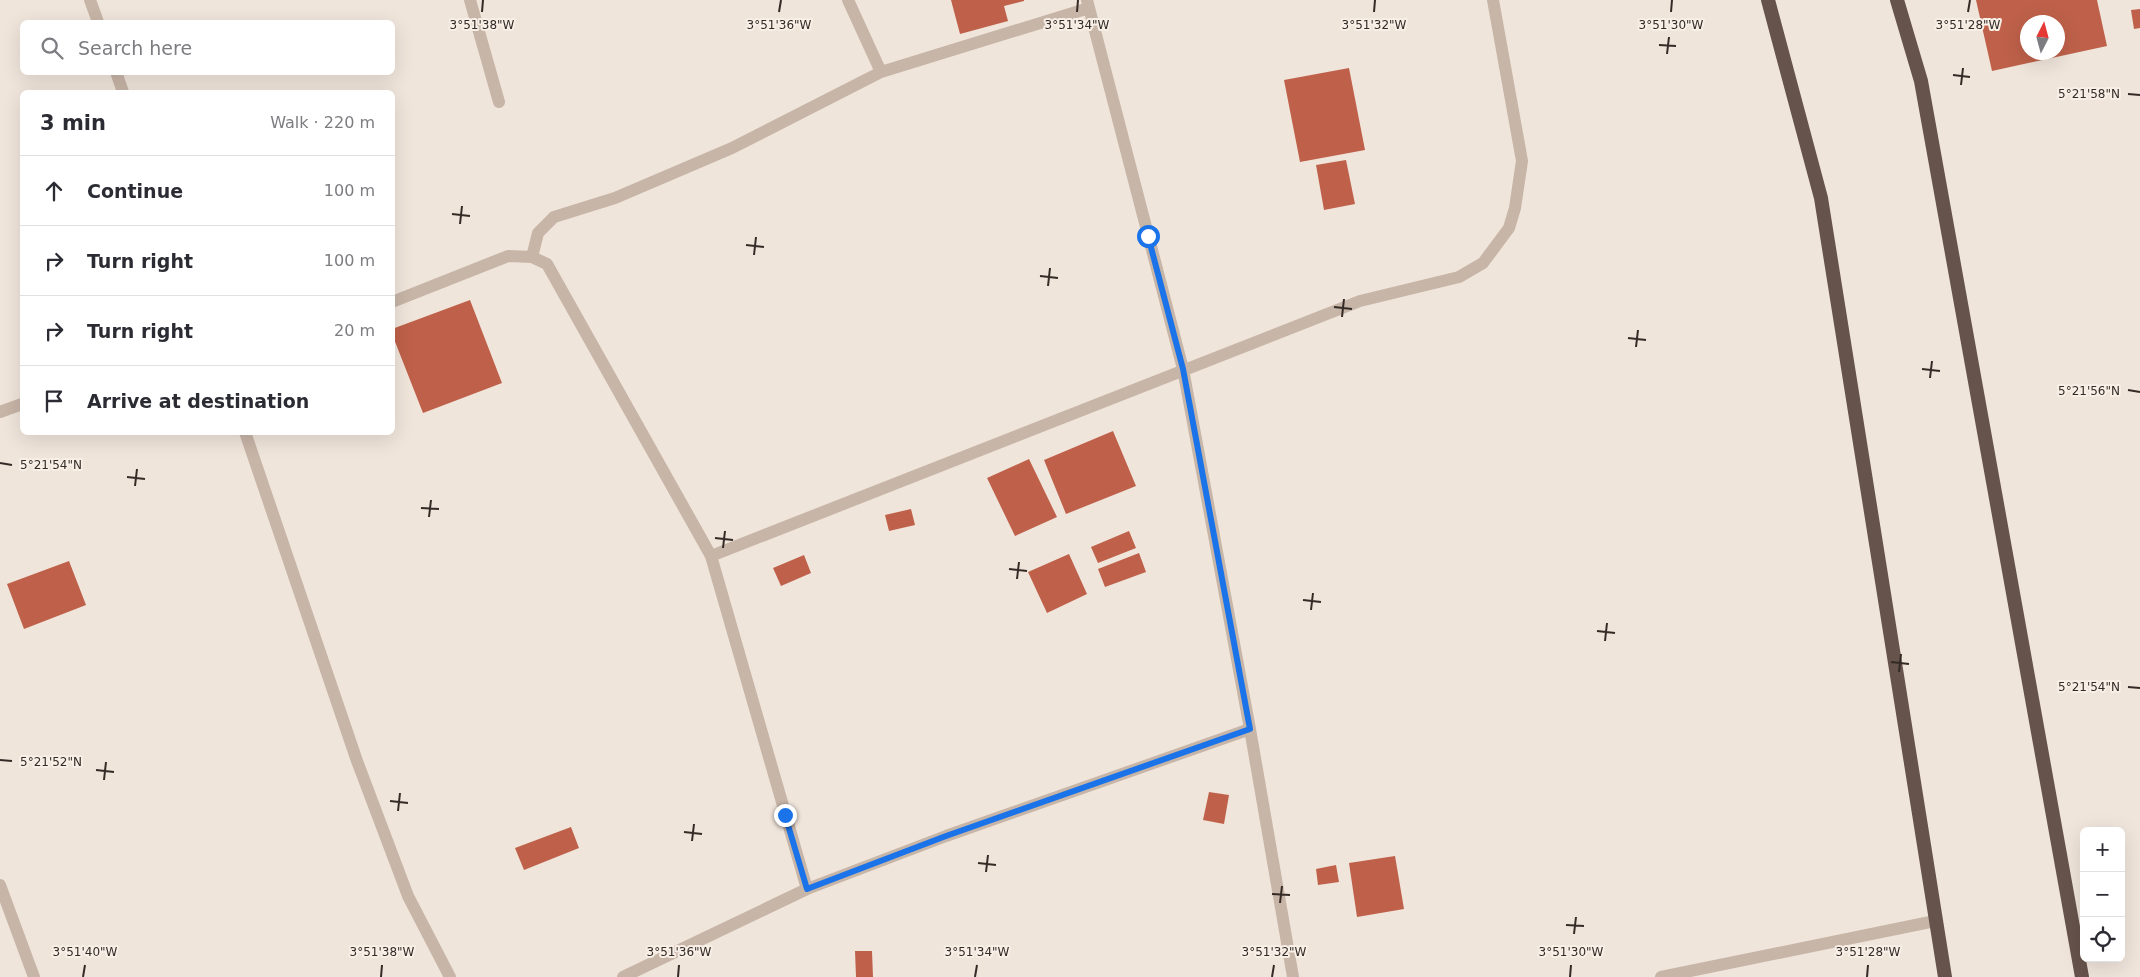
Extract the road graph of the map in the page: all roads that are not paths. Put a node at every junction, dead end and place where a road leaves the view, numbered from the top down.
1 (90, 0) edge
2 (470, 0) edge
3 (848, 0) edge
4 (1493, 0) edge
5 (1768, 0) edge
6 (1897, 0) edge
7 (1088, 4) edge
8 (97, 20) edge
9 (881, 72) junction
10 (117, 75) edge
11 (122, 90) edge
12 (499, 102) dead end
13 (532, 256) junction
14 (395, 301) edge
15 (1183, 369) junction
16 (20, 405) edge
17 (0, 412) edge
18 (246, 435) edge
19 (711, 556) junction
20 (1250, 729) junction
21 (0, 885) edge
22 (807, 889) junction
23 (1935, 921) junction
24 (34, 977) edge
25 (450, 977) edge
26 (623, 977) edge
27 (1293, 977) edge
28 (1662, 977) edge
29 (1945, 977) edge
30 (2082, 977) edge

1 - 8 street
2 - 12 street
3 - 9 street
4 - 15 street
5 - 23 highway
6 - 30 highway
7 - 9 street
7 - 15 street
9 - 13 street
10 - 11 street
13 - 14 street
13 - 19 street
15 - 19 street
15 - 20 street
16 - 17 street
18 - 25 street
19 - 22 street
20 - 22 street
20 - 27 street
21 - 24 street
22 - 26 street
23 - 28 street
23 - 29 highway

